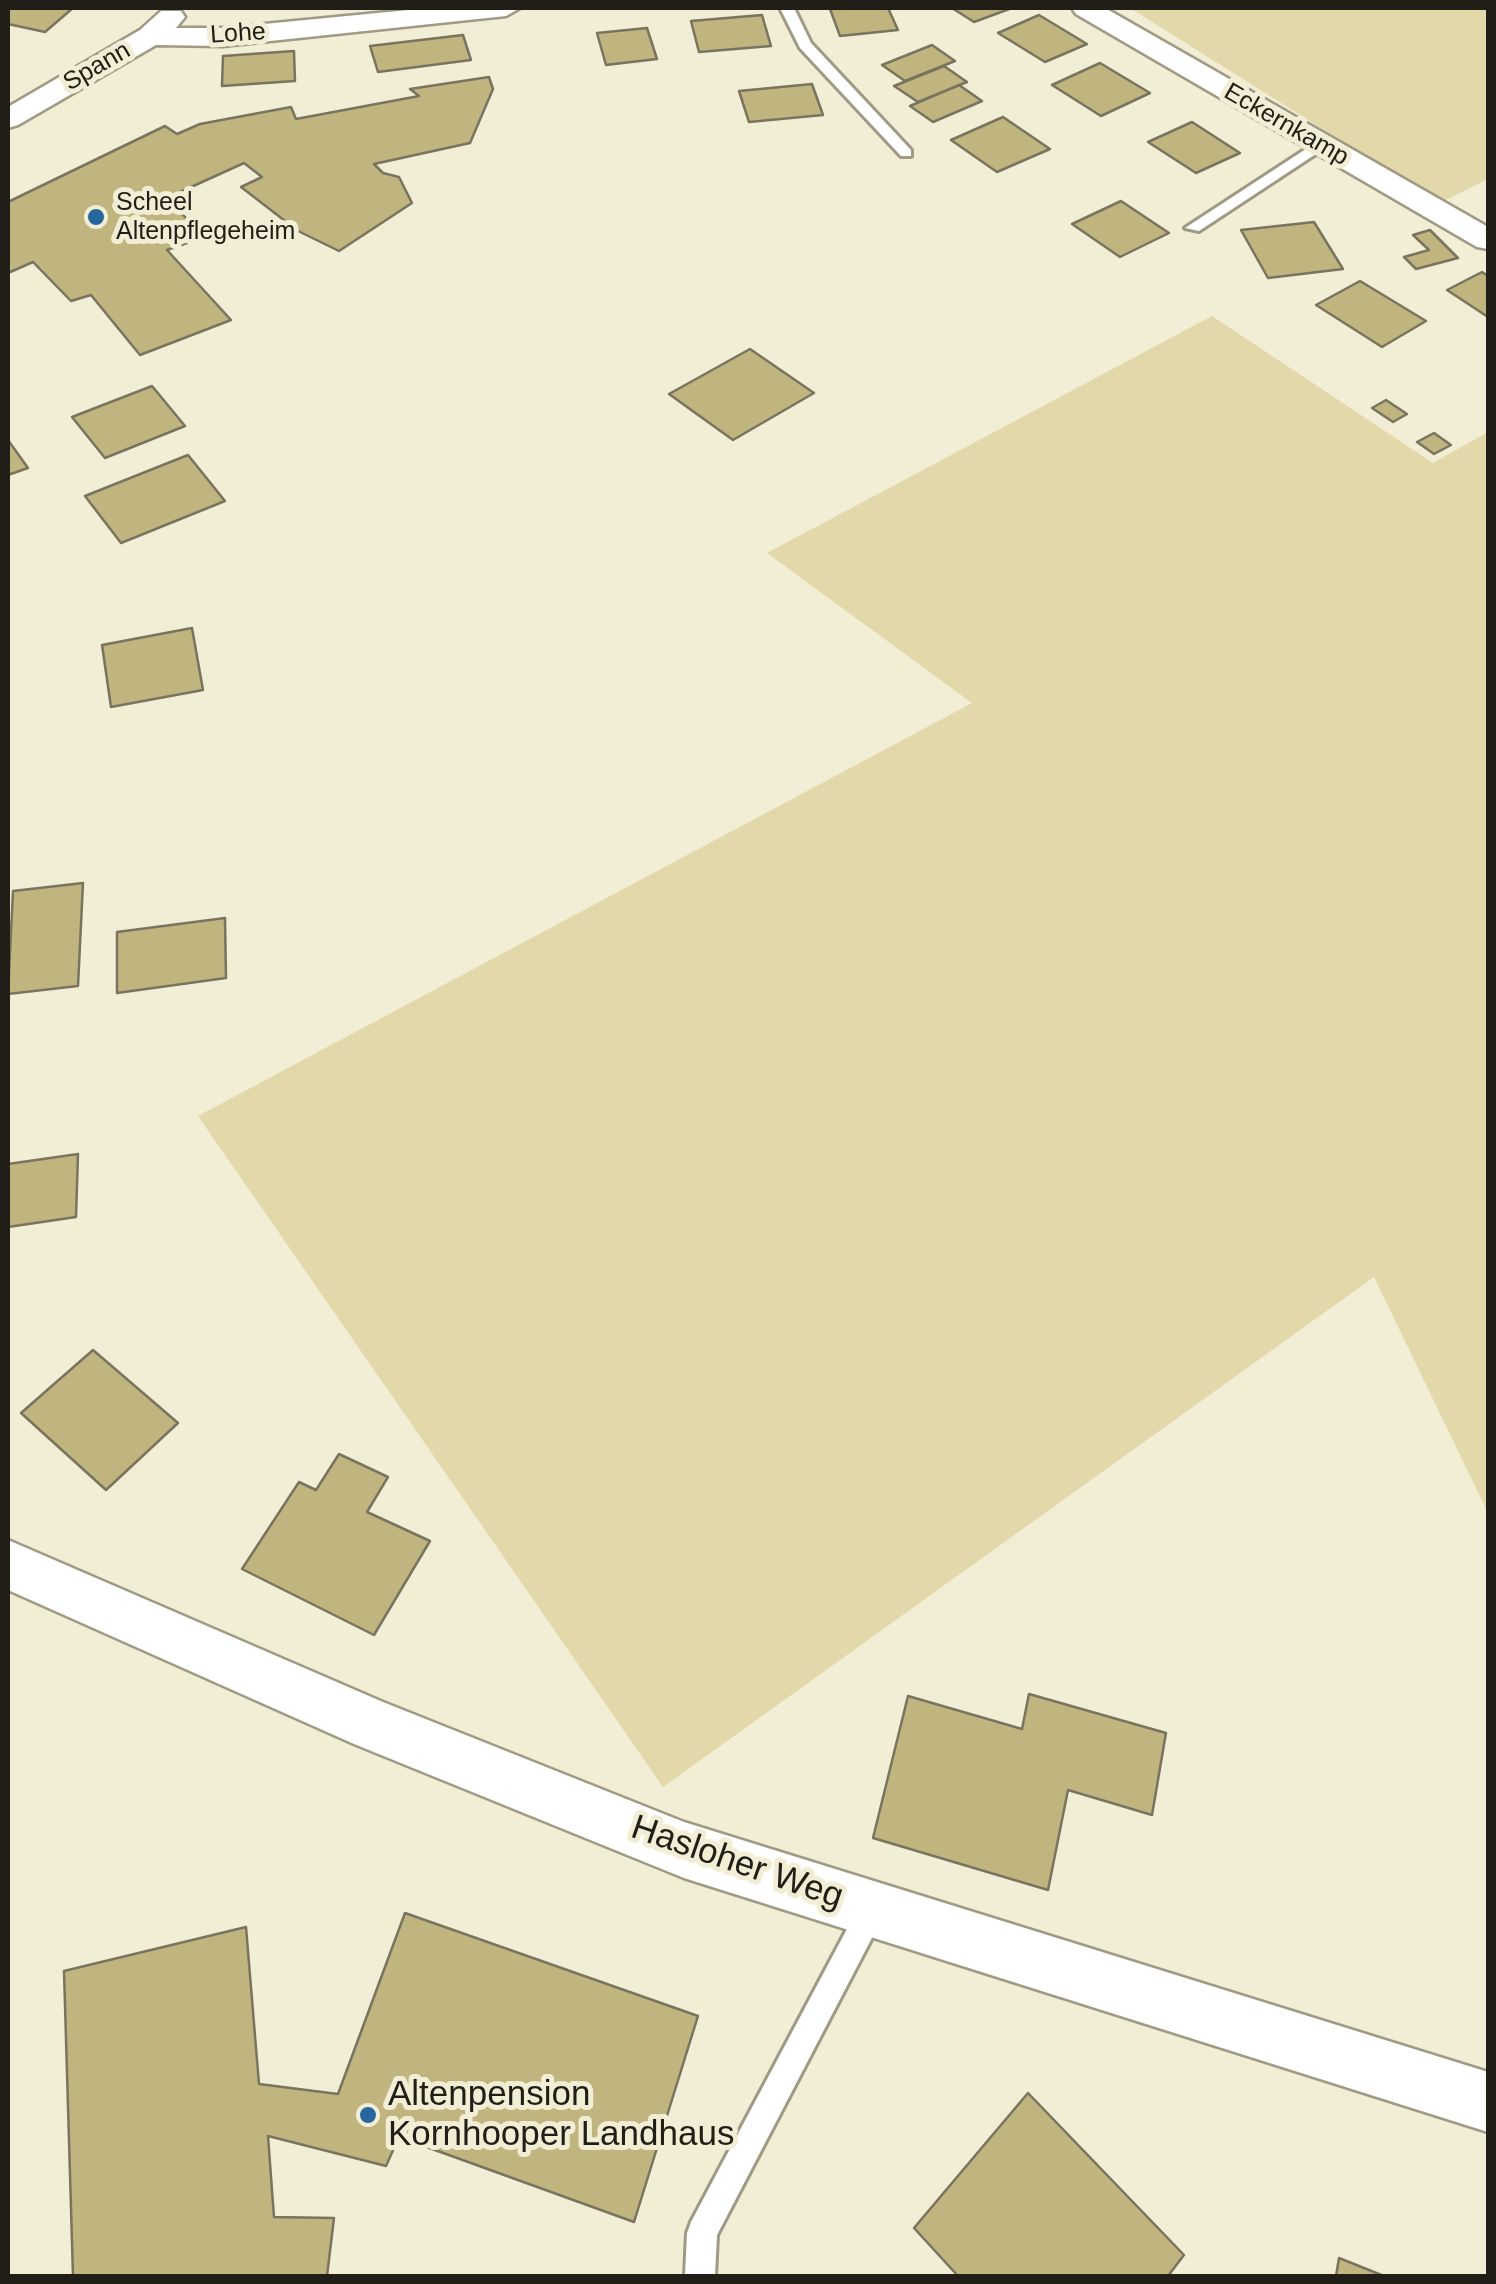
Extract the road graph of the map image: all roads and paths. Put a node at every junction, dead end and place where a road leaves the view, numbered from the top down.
1 (181, 8) edge
2 (506, 8) edge
3 (787, 8) edge
4 (1086, 8) edge
5 (150, 36) junction
6 (8, 118) edge
7 (1320, 146) junction
8 (906, 153) dead end
9 (1193, 228) dead end
10 (1488, 240) edge
11 (8, 1565) edge
12 (873, 1909) junction
13 (1488, 2102) edge
14 (700, 2276) edge

1 - 5 street, Spann
2 - 5 street, Lohe
3 - 8 lane
4 - 7 street, Eckernkamp
5 - 6 street, Spann
7 - 9 lane
7 - 10 street, Eckernkamp
11 - 12 street, Hasloher Weg
12 - 13 street, Hasloher Weg
12 - 14 lane

